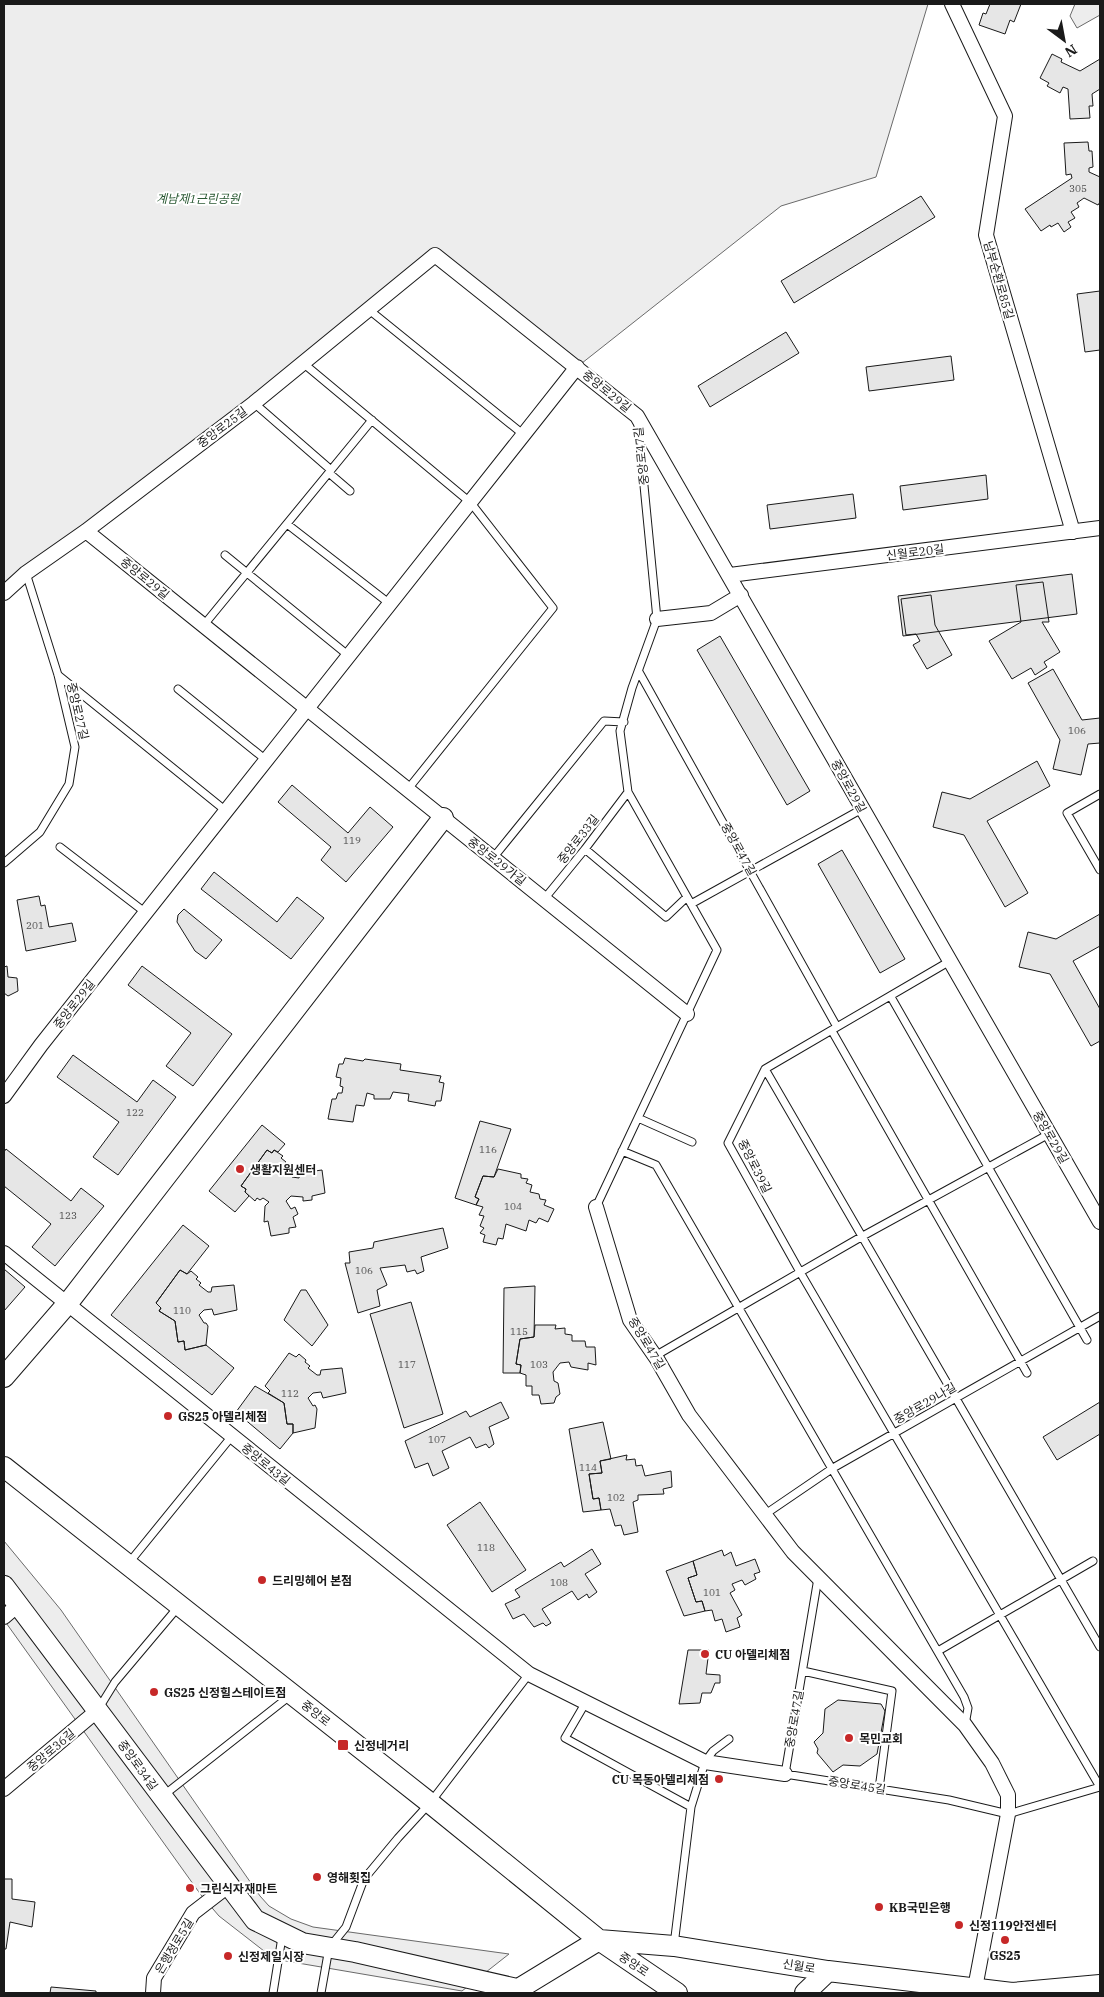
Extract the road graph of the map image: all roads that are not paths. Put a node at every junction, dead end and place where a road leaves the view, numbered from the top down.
1 (952, 4) edge
2 (435, 255) joint
3 (368, 309) junction
4 (303, 363) junction
5 (576, 367) junction
6 (254, 403) junction
7 (637, 416) junction
8 (372, 420) junction
9 (524, 435) junction
10 (330, 471) junction
11 (350, 491) dead end
12 (471, 502) junction
13 (286, 524) junction
14 (1100, 528) edge
15 (86, 531) junction
16 (1073, 532) junction
17 (226, 555) dead end
18 (247, 572) junction
19 (26, 573) junction
20 (730, 575) junction
21 (4, 593) edge
22 (741, 595) junction
23 (390, 604) junction
24 (657, 620) junction
25 (203, 626) junction
26 (349, 656) junction
27 (639, 672) junction
28 (58, 675) junction
29 (178, 689) dead end
30 (306, 709) junction
31 (624, 722) junction
32 (266, 760) junction
33 (408, 789) junction
34 (628, 792) junction
35 (1100, 794) edge
36 (862, 809) junction
37 (226, 810) junction
38 (443, 818) junction
39 (60, 847) dead end
40 (585, 849) junction
41 (493, 858) junction
42 (4, 863) edge
43 (1100, 870) edge
44 (751, 871) junction
45 (544, 898) junction
46 (689, 901) junction
47 (146, 913) junction
48 (950, 961) junction
49 (891, 997) junction
50 (687, 1014) junction
51 (834, 1029) junction
52 (764, 1069) junction
53 (4, 1096) edge
54 (638, 1118) junction
55 (1049, 1134) junction
56 (692, 1142) dead end
57 (622, 1151) junction
58 (989, 1168) junction
59 (929, 1200) junction
60 (596, 1206) joint
61 (1100, 1222) edge
62 (861, 1237) junction
63 (4, 1253) edge
64 (800, 1272) junction
65 (68, 1303) junction
66 (738, 1307) junction
67 (1100, 1316) edge
68 (1080, 1327) junction
69 (1087, 1340) dead end
70 (655, 1356) junction
71 (1020, 1362) junction
72 (1027, 1373) dead end
73 (4, 1376) edge
74 (956, 1399) junction
75 (894, 1434) junction
76 (232, 1436) junction
77 (4, 1467) edge
78 (832, 1468) junction
79 (764, 1514) junction
80 (1093, 1561) dead end
81 (128, 1565) junction
82 (818, 1577) junction
83 (1061, 1580) junction
84 (4, 1586) edge
85 (179, 1605) junction
86 (11, 1611) edge
87 (1000, 1615) junction
88 (1100, 1647) edge
89 (938, 1652) junction
90 (803, 1671) junction
91 (529, 1674) junction
92 (292, 1694) junction
93 (586, 1702) junction
94 (98, 1710) junction
95 (965, 1725) junction
96 (729, 1739) dead end
97 (705, 1762) junction
98 (784, 1774) junction
99 (1100, 1787) edge
100 (4, 1789) edge
101 (879, 1789) junction
102 (162, 1797) junction
103 (430, 1803) junction
104 (691, 1807) junction
105 (1008, 1814) junction
106 (228, 1886) junction
107 (282, 1934) junction
108 (599, 1940) junction
109 (674, 1946) junction
110 (329, 1948) junction
111 (828, 1971) junction
112 (975, 1988) junction
113 (1093, 1988) edge
114 (514, 1991) edge
115 (154, 1993) edge
116 (273, 1993) edge
117 (321, 1993) edge
118 (677, 1993) edge
119 (805, 1993) edge

1 - 16 street, 남부순환로85길
2 - 3 street, 중앙로25길
2 - 5 street, 중앙로29길
3 - 4 street, 중앙로25길
3 - 9 lane
4 - 6 street, 중앙로25길
4 - 8 lane
5 - 7 street, 중앙로29길
5 - 9 street, 중앙로29길
6 - 10 lane
6 - 15 street, 중앙로25길
7 - 20 street, 중앙로29길
7 - 24 lane, 중앙로47길
8 - 10 lane
8 - 12 lane
9 - 12 street, 중앙로29길
10 - 11 lane
10 - 13 lane
12 - 23 street, 중앙로29길
12 - 33 lane
13 - 18 lane
13 - 23 lane
14 - 16 street, 신월로20길
15 - 19 street, 중앙로25길
15 - 25 street, 중앙로29길
16 - 20 street, 신월로20길
17 - 18 lane
18 - 25 lane
18 - 26 lane
19 - 21 street, 중앙로25길
19 - 28 lane, 중앙로27길
20 - 22 street, 중앙로29길
22 - 24 street
22 - 36 street, 중앙로29길
23 - 26 street, 중앙로29길
24 - 27 lane, 중앙로47길
25 - 30 street, 중앙로29길
26 - 30 street, 중앙로29길
27 - 31 lane, 중앙로47길
27 - 44 lane, 중앙로47길
28 - 37 lane
28 - 42 lane, 중앙로27길
29 - 32 lane
30 - 32 street, 중앙로29길
30 - 33 street, 중앙로29가길
31 - 34 lane, 중앙로47길
31 - 41 lane
32 - 37 street, 중앙로29길
33 - 38 street, 중앙로29가길
34 - 40 lane, 중앙로33길
34 - 46 lane, 중앙로47길
35 - 43 lane
36 - 44 lane
36 - 48 street, 중앙로29길
37 - 47 street, 중앙로29길
38 - 41 street, 중앙로29가길
38 - 65 main road
39 - 47 lane
40 - 45 lane, 중앙로33길
40 - 46 lane
41 - 45 street, 중앙로29가길
44 - 46 lane
44 - 51 lane, 중앙로47길
45 - 50 street, 중앙로29가길
46 - 50 lane, 중앙로47길
47 - 53 street, 중앙로29길
48 - 49 lane
48 - 55 street, 중앙로29길
49 - 51 lane
49 - 58 lane
50 - 54 lane, 중앙로47길
51 - 52 lane
51 - 59 lane
52 - 62 lane
52 - 64 lane, 중앙로39길
54 - 56 lane
54 - 57 lane, 중앙로47길
55 - 58 lane
55 - 61 street, 중앙로29길
57 - 60 lane, 중앙로47길
57 - 66 lane
58 - 59 lane
58 - 68 lane
59 - 62 lane
59 - 71 lane
60 - 70 street, 중앙로47길
62 - 64 lane
62 - 74 lane
63 - 65 street, 중앙로43길
64 - 66 lane
64 - 75 lane, 중앙로39길
65 - 73 main road
65 - 76 street, 중앙로43길
66 - 70 lane
66 - 78 lane
67 - 68 lane, 중앙로29나길
68 - 69 lane
68 - 71 lane, 중앙로29나길
70 - 79 street, 중앙로47길
71 - 72 lane
71 - 74 lane, 중앙로29나길
74 - 75 lane, 중앙로29나길
74 - 83 lane
75 - 78 lane, 중앙로29나길
75 - 87 lane, 중앙로45길
76 - 81 lane
76 - 91 street, 중앙로43길
77 - 81 main road, 중앙로
78 - 79 lane, 중앙로29나길
78 - 89 lane
79 - 82 street, 중앙로47길
80 - 83 lane
81 - 85 main road, 중앙로
82 - 90 lane, 중앙로47길
82 - 95 street
83 - 87 lane
83 - 88 lane
84 - 86 main road, 중앙로34길
85 - 92 main road, 중앙로
85 - 94 lane
86 - 94 main road, 중앙로34길
87 - 89 lane
87 - 99 lane, 중앙로45길
89 - 95 lane
90 - 98 lane, 중앙로47길
90 - 101 lane
91 - 93 street, 중앙로45길
91 - 103 lane
92 - 102 lane
92 - 103 main road, 중앙로
93 - 97 street, 중앙로45길
93 - 104 lane
94 - 100 street, 중앙로36길
94 - 102 main road, 중앙로34길
95 - 105 street
96 - 97 lane
97 - 98 street, 중앙로45길
97 - 104 lane
98 - 101 lane, 중앙로45길
99 - 105 lane, 중앙로45길
101 - 105 lane, 중앙로45길
102 - 106 main road, 중앙로34길
103 - 108 main road, 중앙로
103 - 110 lane
104 - 109 lane
105 - 112 street
106 - 107 main road, 중앙로34길
106 - 115 street, 은행정로5길
107 - 110 main road, 중앙로34길
107 - 116 lane
108 - 109 main road, 신월로
108 - 114 main road
108 - 118 main road, 중앙로
109 - 111 main road, 신월로
110 - 114 main road, 중앙로34길
110 - 117 lane
111 - 112 main road, 신월로
111 - 119 main road
112 - 113 main road, 신월로

